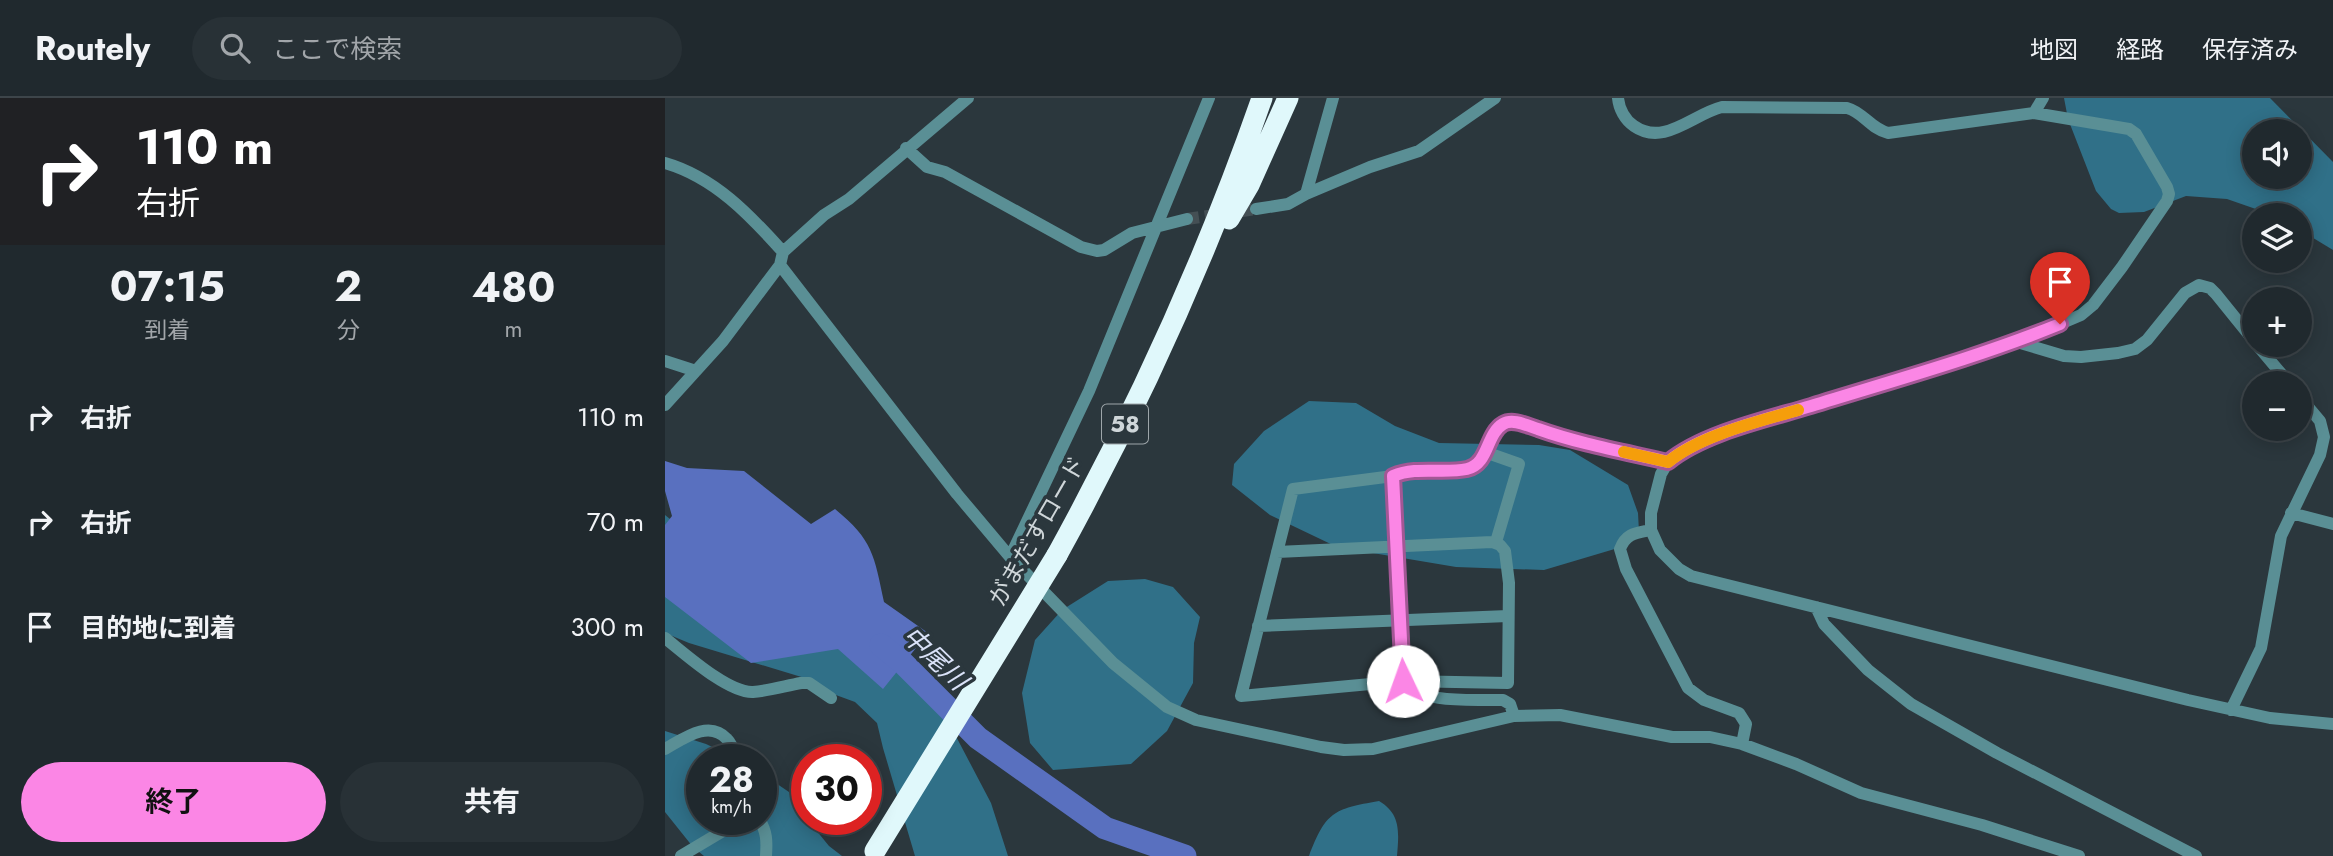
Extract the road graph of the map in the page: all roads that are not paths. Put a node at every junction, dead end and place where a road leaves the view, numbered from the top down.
1 (968, 98) edge
2 (1209, 98) edge
3 (1262, 98) edge
4 (1288, 98) edge
5 (1333, 98) edge
6 (1495, 98) edge
7 (1618, 98) edge
8 (2043, 98) edge
9 (2034, 113) junction
10 (906, 148) junction
11 (665, 163) edge
12 (1306, 194) junction
13 (1256, 209) tunnel mouth
14 (1187, 219) tunnel mouth
15 (1155, 226) junction
16 (782, 258) junction
17 (1188, 291) junction
18 (2242, 326) edge
19 (2017, 342) junction
20 (2267, 357) edge
21 (665, 361) edge
22 (2279, 371) edge
23 (696, 372) junction
24 (665, 405) edge
25 (2312, 412) edge
26 (1485, 452) junction
27 (1668, 462) junction
28 (1393, 476) junction
29 (2291, 513) junction
30 (2333, 524) edge
31 (1651, 530) junction
32 (1496, 542) junction
33 (1397, 547) junction
34 (1277, 552) junction
35 (1010, 557) junction
36 (1816, 607) junction
37 (1508, 616) junction
38 (1400, 621) junction
39 (1258, 626) junction
40 (665, 638) edge
41 (1403, 681) junction
42 (831, 698) dead end
43 (2231, 710) junction
44 (1514, 716) junction
45 (2333, 724) edge
46 (730, 744) edge
47 (1742, 744) junction
48 (665, 749) edge
49 (716, 835) edge
50 (766, 835) edge
51 (873, 854) edge
52 (681, 856) edge
53 (766, 856) edge
54 (2079, 856) edge
55 (2196, 856) edge

1 - 10 street
2 - 15 street
3 - 17 highway, がまだすロード / 58
4 - 17 highway
5 - 12 street
6 - 12 street
7 - 9 street
8 - 9 street
9 - 19 street
10 - 15 street
10 - 16 street
11 - 16 street
12 - 13 street
14 - 15 street
15 - 35 street
16 - 23 street
16 - 35 street
17 - 51 highway, がまだすロード / 58, bridge
18 - 19 street
19 - 27 street
20 - 22 street
21 - 23 street
23 - 24 street
25 - 29 street
26 - 27 street
26 - 28 street
26 - 32 street
27 - 31 street
28 - 33 street
28 - 34 street
29 - 30 street
29 - 43 street
31 - 36 street
31 - 47 street
32 - 33 street
32 - 37 street
33 - 34 street
33 - 38 street
34 - 39 street
35 - 44 street
36 - 43 street
36 - 55 street
37 - 38 street
37 - 41 street
38 - 39 street
38 - 41 street
39 - 41 street
40 - 42 street
41 - 44 street
43 - 45 street
44 - 47 street
46 - 48 street
47 - 54 street
49 - 52 street
50 - 53 street

